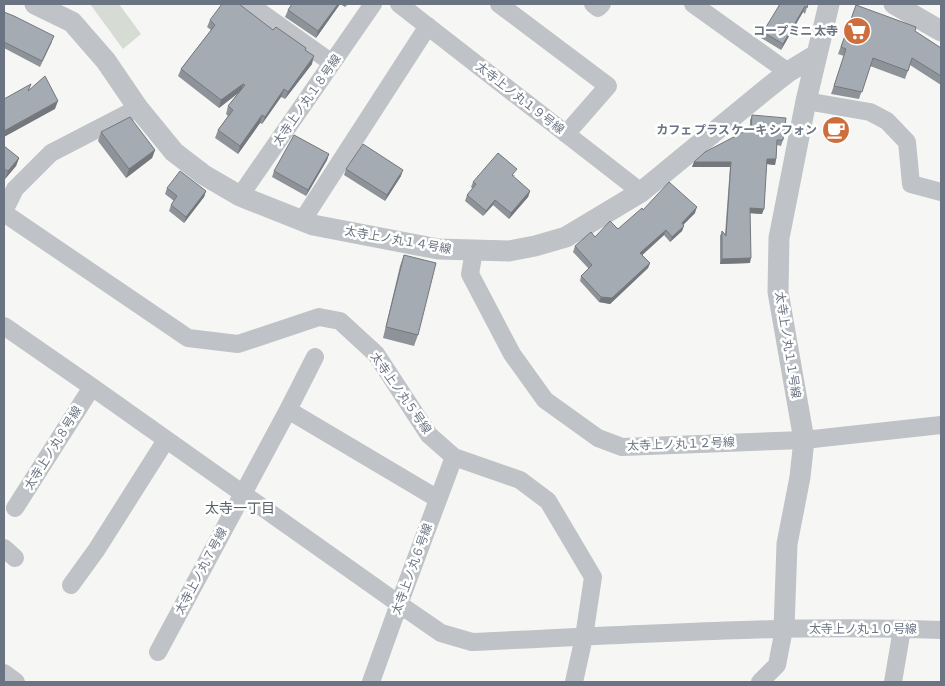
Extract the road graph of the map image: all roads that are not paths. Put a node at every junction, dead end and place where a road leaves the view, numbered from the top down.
1 (35, 4) edge
2 (249, 4) edge
3 (374, 4) edge
4 (399, 4) edge
5 (499, 4) edge
6 (592, 4) edge
7 (602, 4) edge
8 (693, 4) edge
9 (828, 4) edge
10 (894, 4) edge
11 (428, 26) junction
12 (941, 31) edge
13 (816, 55) junction
14 (332, 63) junction
15 (788, 72) junction
16 (806, 101) junction
17 (138, 108) junction
18 (566, 134) junction
19 (641, 192) junction
20 (941, 192) edge
21 (240, 196) junction
22 (4, 212) edge
23 (302, 221) junction
24 (474, 251) junction
25 (4, 326) edge
26 (315, 357) dead end
27 (92, 387) junction
28 (288, 410) junction
29 (941, 425) edge
30 (166, 440) junction
31 (804, 440) junction
32 (454, 457) junction
33 (242, 494) junction
34 (438, 499) junction
35 (15, 508) dead end
36 (71, 584) dead end
37 (399, 604) junction
38 (784, 628) junction
39 (902, 629) junction
40 (941, 630) edge
41 (584, 637) junction
42 (158, 652) dead end
43 (4, 673) edge
44 (16, 682) edge
45 (371, 682) edge
46 (574, 682) edge
47 (760, 682) edge
48 (893, 682) edge

1 - 17 street, 太寺上ノ丸１４号線
2 - 14 street
3 - 14 street, 太寺上ノ丸１８号線
4 - 11 street, 太寺上ノ丸１９号線
5 - 18 street
6 - 7 street
8 - 15 street
9 - 13 street, 太寺上ノ丸１１号線
10 - 12 street
11 - 18 street, 太寺上ノ丸１９号線
11 - 23 street
13 - 15 street, 太寺上ノ丸１４号線
13 - 16 street, 太寺上ノ丸１１号線
14 - 21 street, 太寺上ノ丸１８号線
15 - 19 street, 太寺上ノ丸１４号線
16 - 20 street
16 - 31 street, 太寺上ノ丸１１号線
17 - 21 street, 太寺上ノ丸１４号線
17 - 22 street
18 - 19 street, 太寺上ノ丸１９号線
19 - 24 street, 太寺上ノ丸１４号線
21 - 23 street, 太寺上ノ丸１４号線
22 - 32 street, 太寺上ノ丸５号線
23 - 24 street, 太寺上ノ丸１４号線
24 - 31 street, 太寺上ノ丸１２号線
25 - 27 street, 太寺上ノ丸１０号線
26 - 28 street, 太寺上ノ丸７号線
27 - 30 street, 太寺上ノ丸１０号線
27 - 35 street, 太寺上ノ丸８号線
28 - 33 street, 太寺上ノ丸７号線
28 - 34 street
29 - 31 street, 太寺上ノ丸１２号線
30 - 33 street, 太寺上ノ丸１０号線
30 - 36 street
31 - 38 street, 太寺上ノ丸１１号線
32 - 34 street, 太寺上ノ丸６号線
32 - 41 street, 太寺上ノ丸５号線
33 - 37 street, 太寺上ノ丸１０号線
33 - 42 street, 太寺上ノ丸７号線
34 - 37 street, 太寺上ノ丸６号線
37 - 41 street, 太寺上ノ丸１０号線
37 - 45 street, 太寺上ノ丸６号線
38 - 39 street, 太寺上ノ丸１０号線
38 - 41 street, 太寺上ノ丸１０号線
38 - 47 street
39 - 40 street, 太寺上ノ丸１０号線
39 - 48 street
41 - 46 street, 太寺上ノ丸５号線
43 - 44 street

